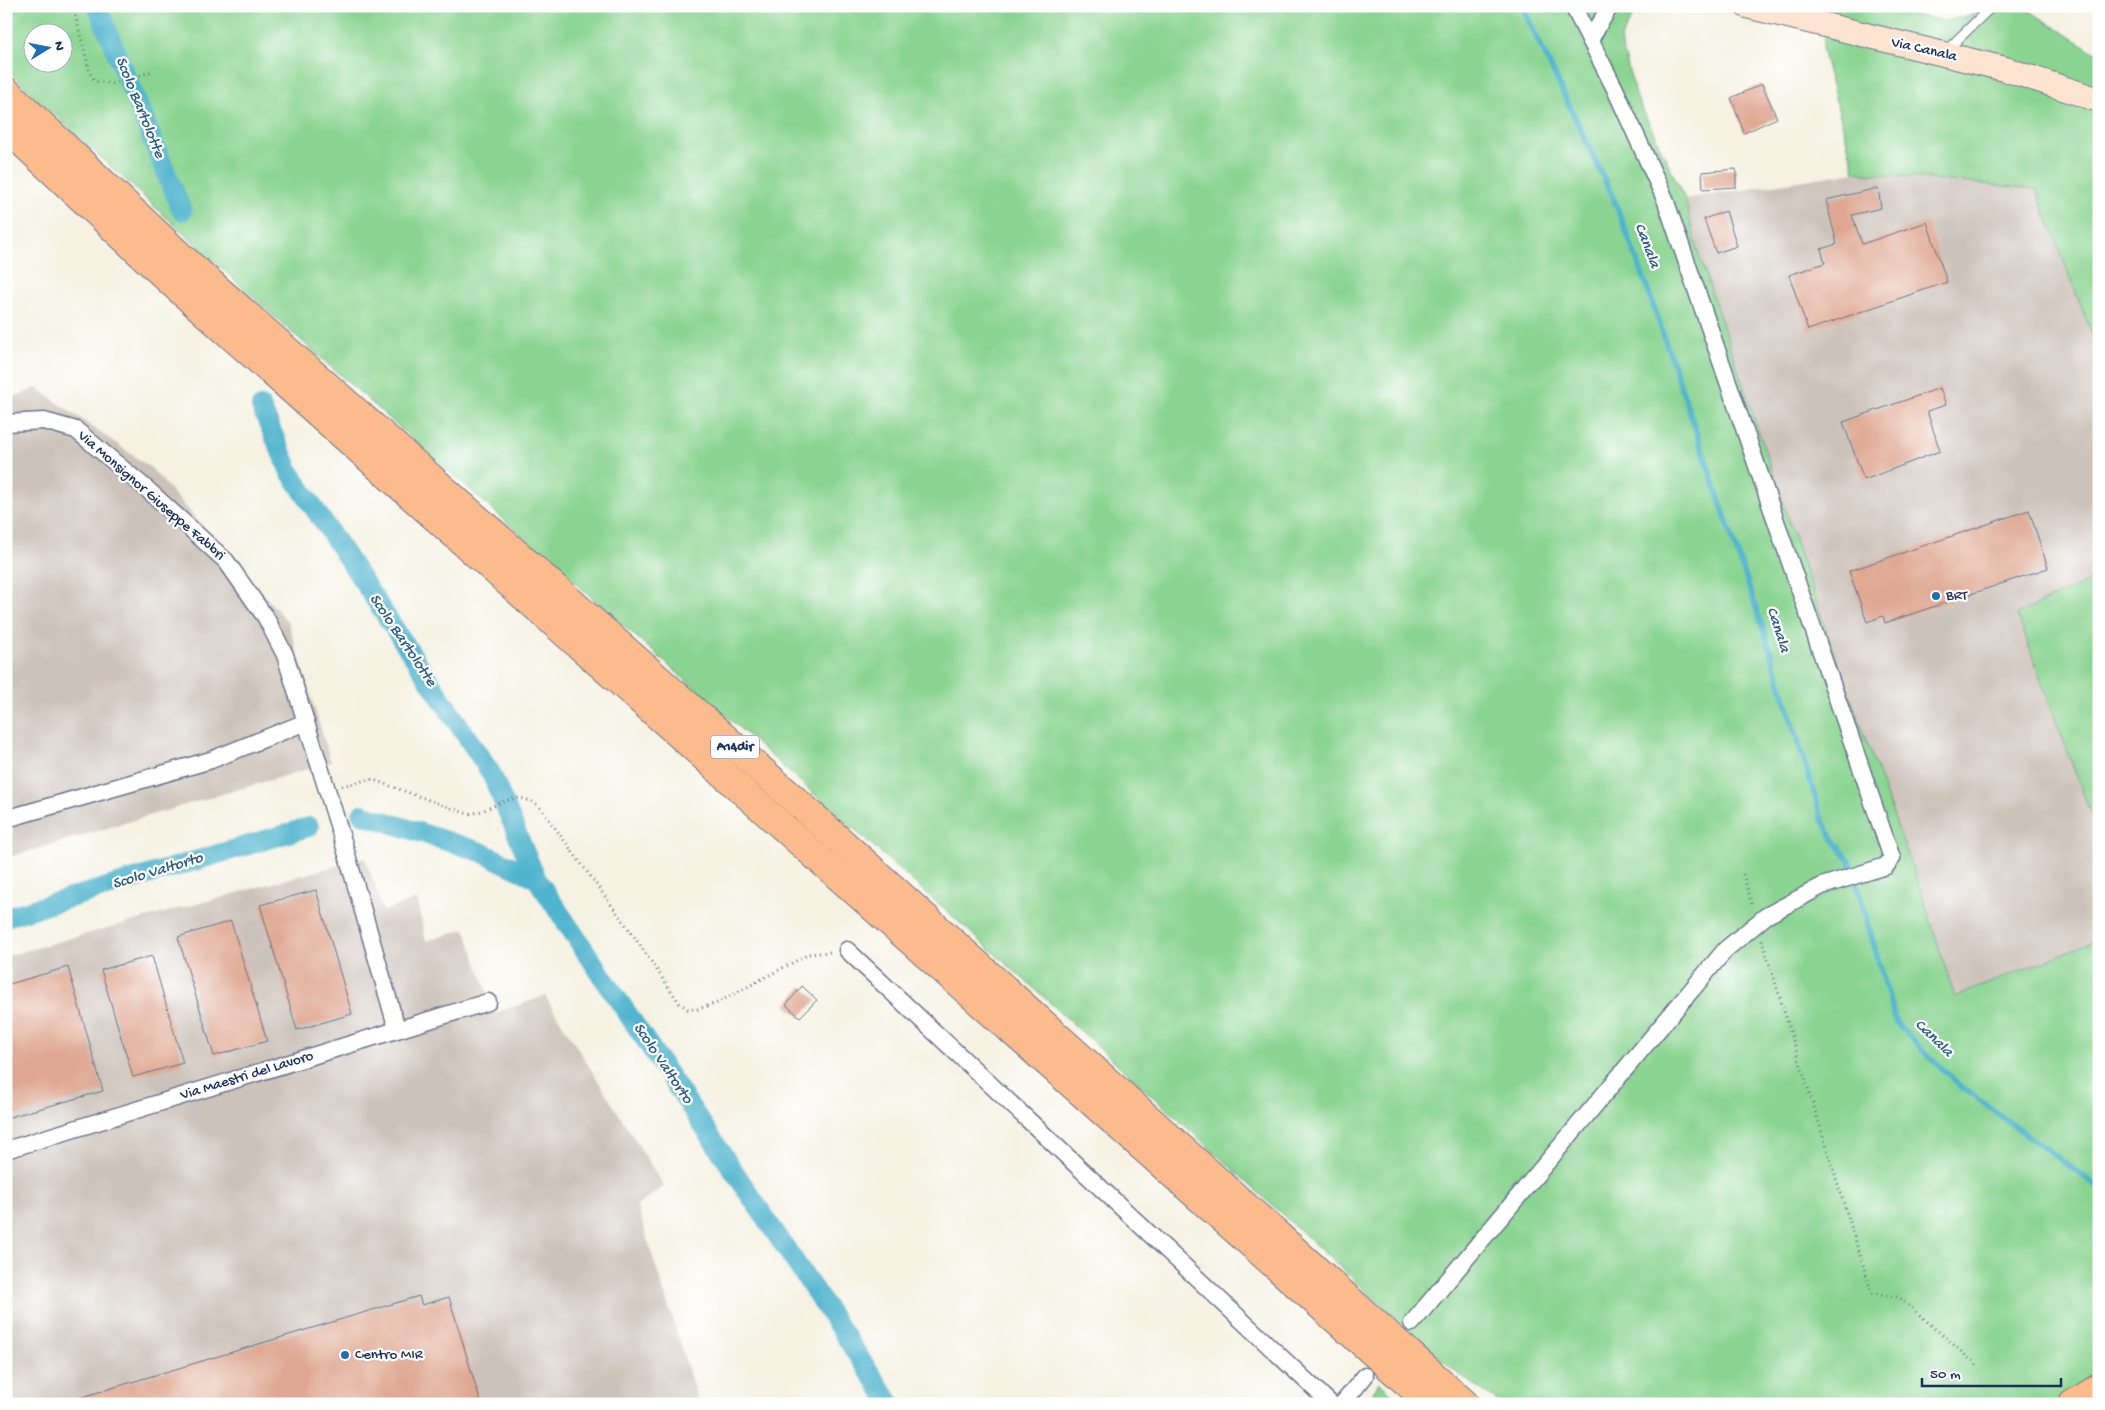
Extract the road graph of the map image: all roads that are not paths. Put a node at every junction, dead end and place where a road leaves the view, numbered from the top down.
1 (1573, 6) edge
2 (1610, 6) edge
3 (1747, 6) edge
4 (1992, 6) edge
5 (1590, 40) junction
6 (1942, 55) junction
7 (6, 91) edge
8 (2099, 100) edge
9 (6, 127) edge
10 (6, 423) edge
11 (306, 722) junction
12 (6, 819) edge
13 (847, 950) road end
14 (488, 1002) dead end
15 (397, 1028) junction
16 (6, 1150) edge
17 (1412, 1323) dead end
18 (1366, 1376) dead end
19 (2099, 1388) edge
20 (1441, 1399) edge
21 (1331, 1404) edge
22 (1342, 1404) edge
23 (1480, 1404) edge
24 (2073, 1404) edge

1 - 5 street
2 - 5 street
3 - 6 street, Via Canala
4 - 6 lane
5 - 17 street
6 - 8 street, Via Canala
7 - 20 highway, A14dir
9 - 20 highway, A14dir
10 - 11 street, Via Monsignor Giuseppe Fabbri
11 - 12 street
11 - 15 street, Via Monsignor Giuseppe Fabbri
13 - 21 street
14 - 15 street, Via Maestri del Lavoro
15 - 16 street, Via Maestri del Lavoro
18 - 22 street
19 - 24 highway
20 - 23 highway

